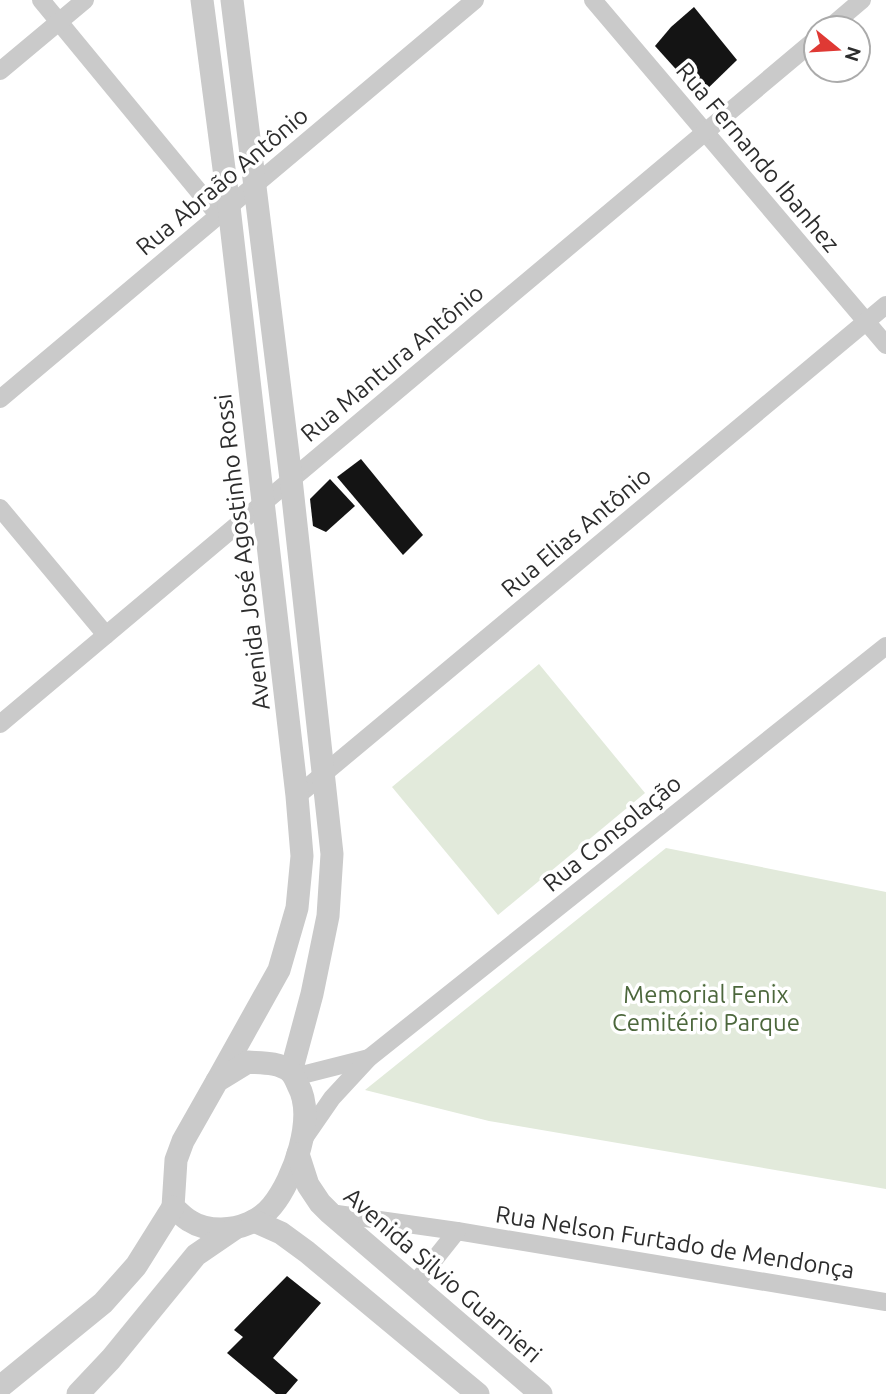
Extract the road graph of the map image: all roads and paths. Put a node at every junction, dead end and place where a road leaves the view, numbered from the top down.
1 (41, 0) edge
2 (85, 0) edge
3 (202, 0) edge
4 (232, 0) edge
5 (475, 0) edge
6 (593, 0) edge
7 (862, 0) edge
8 (846, 14) edge
9 (59, 22) junction
10 (802, 51) edge
11 (0, 71) edge
12 (705, 132) junction
13 (255, 185) junction
14 (224, 212) junction
15 (886, 305) edge
16 (866, 322) junction
17 (886, 345) edge
18 (0, 399) edge
19 (291, 480) junction
20 (262, 503) junction
21 (0, 508) edge
22 (106, 635) junction
23 (886, 646) edge
24 (0, 724) edge
25 (324, 773) junction
26 (297, 796) junction
27 (369, 1058) junction
28 (292, 1074) junction
29 (217, 1081) junction
30 (300, 1148) junction
31 (173, 1208) junction
32 (330, 1213) junction
33 (244, 1225) junction
34 (457, 1231) junction
35 (414, 1285) junction
36 (886, 1301) edge
37 (0, 1387) edge
38 (78, 1394) edge
39 (478, 1394) edge
40 (541, 1394) edge

1 - 9 street
2 - 9 street
3 - 14 street, Avenida José Agostinho Rossi
4 - 13 street
5 - 13 street, Rua Abraão Antônio
6 - 12 street, Rua Fernando Ibanhez
7 - 8 street
9 - 11 street
9 - 14 street
10 - 12 street, Rua Mantura Antônio
12 - 16 street, Rua Fernando Ibanhez
12 - 19 street, Rua Mantura Antônio
13 - 14 street, Rua Abraão Antônio
13 - 19 street
14 - 18 street, Rua Abraão Antônio
14 - 20 street, Avenida José Agostinho Rossi
15 - 16 street, Rua Elias Antônio
16 - 17 street, Rua Fernando Ibanhez
16 - 25 street, Rua Elias Antônio
19 - 20 street, Rua Mantura Antônio
19 - 25 street
20 - 22 street, Rua Mantura Antônio
20 - 26 street, Avenida José Agostinho Rossi
21 - 22 street
22 - 24 street, Rua Mantura Antônio
23 - 27 street, Rua Consolação
25 - 26 street, Rua Elias Antônio
25 - 28 street
26 - 29 street, Avenida José Agostinho Rossi
27 - 28 street
27 - 30 street, Rua Consolação
28 - 29 street
28 - 30 street
29 - 31 street
30 - 32 street, Avenida Silvio Guarnieri
30 - 33 street
31 - 33 street
31 - 37 street
32 - 34 street, Rua Nelson Furtado de Mendonça
32 - 35 street, Avenida Silvio Guarnieri
33 - 38 street
33 - 39 street
34 - 35 street, Rua Nelson Furtado de Mendonça
34 - 36 street, Rua Nelson Furtado de Mendonça
35 - 40 street, Avenida Silvio Guarnieri

